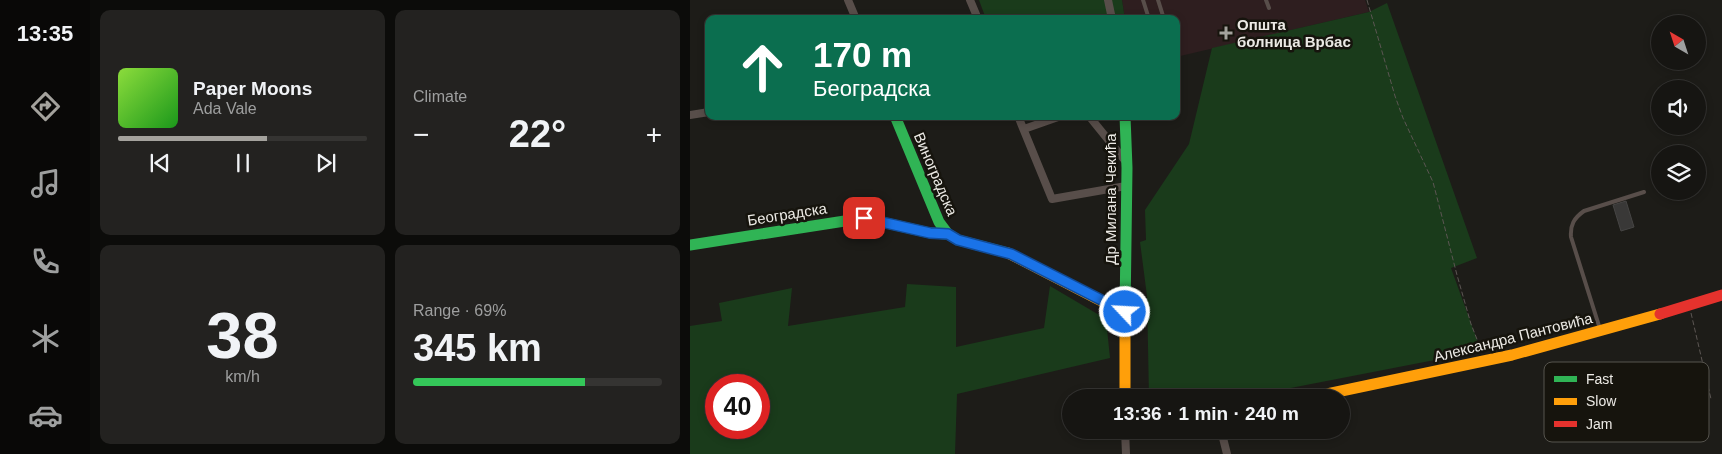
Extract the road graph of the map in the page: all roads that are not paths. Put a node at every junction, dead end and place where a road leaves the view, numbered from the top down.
1 (848, 0) edge
2 (970, 0) edge
3 (1108, 0) edge
4 (1143, 0) edge
5 (1158, 0) edge
6 (1266, 0) edge
7 (1269, 8) dead end
8 (854, 15) edge
9 (976, 15) edge
10 (1111, 15) edge
11 (1148, 15) edge
12 (1163, 15) edge
13 (705, 113) edge
14 (690, 115) edge
15 (897, 120) edge
16 (1020, 120) edge
17 (1050, 120) edge
18 (1092, 120) edge
19 (1125, 120) edge
20 (1024, 129) junction
21 (1127, 162) junction
22 (1126, 186) junction
23 (1644, 192) dead end
24 (948, 234) junction
25 (690, 245) edge
26 (1722, 295) edge
27 (1125, 312) junction
28 (1600, 331) junction
29 (1125, 389) edge
30 (1350, 389) edge
31 (1125, 439) edge
32 (1223, 439) edge
33 (1126, 454) edge
34 (1227, 454) edge

1 - 8 street
2 - 9 street
3 - 10 street
4 - 11 lane
5 - 12 lane
6 - 7 lane
13 - 14 street
15 - 24 street, Виноградска
16 - 20 street
17 - 20 street
18 - 21 street
19 - 21 street, Др Милана Чекића
20 - 22 street
21 - 22 street, Др Милана Чекића
22 - 27 street, Др Милана Чекића
23 - 28 lane
24 - 25 street, Београдска
24 - 27 street, Виноградска
26 - 28 street, Александра Пантовића
27 - 29 street
28 - 30 street, Александра Пантовића
31 - 33 street
32 - 34 street

